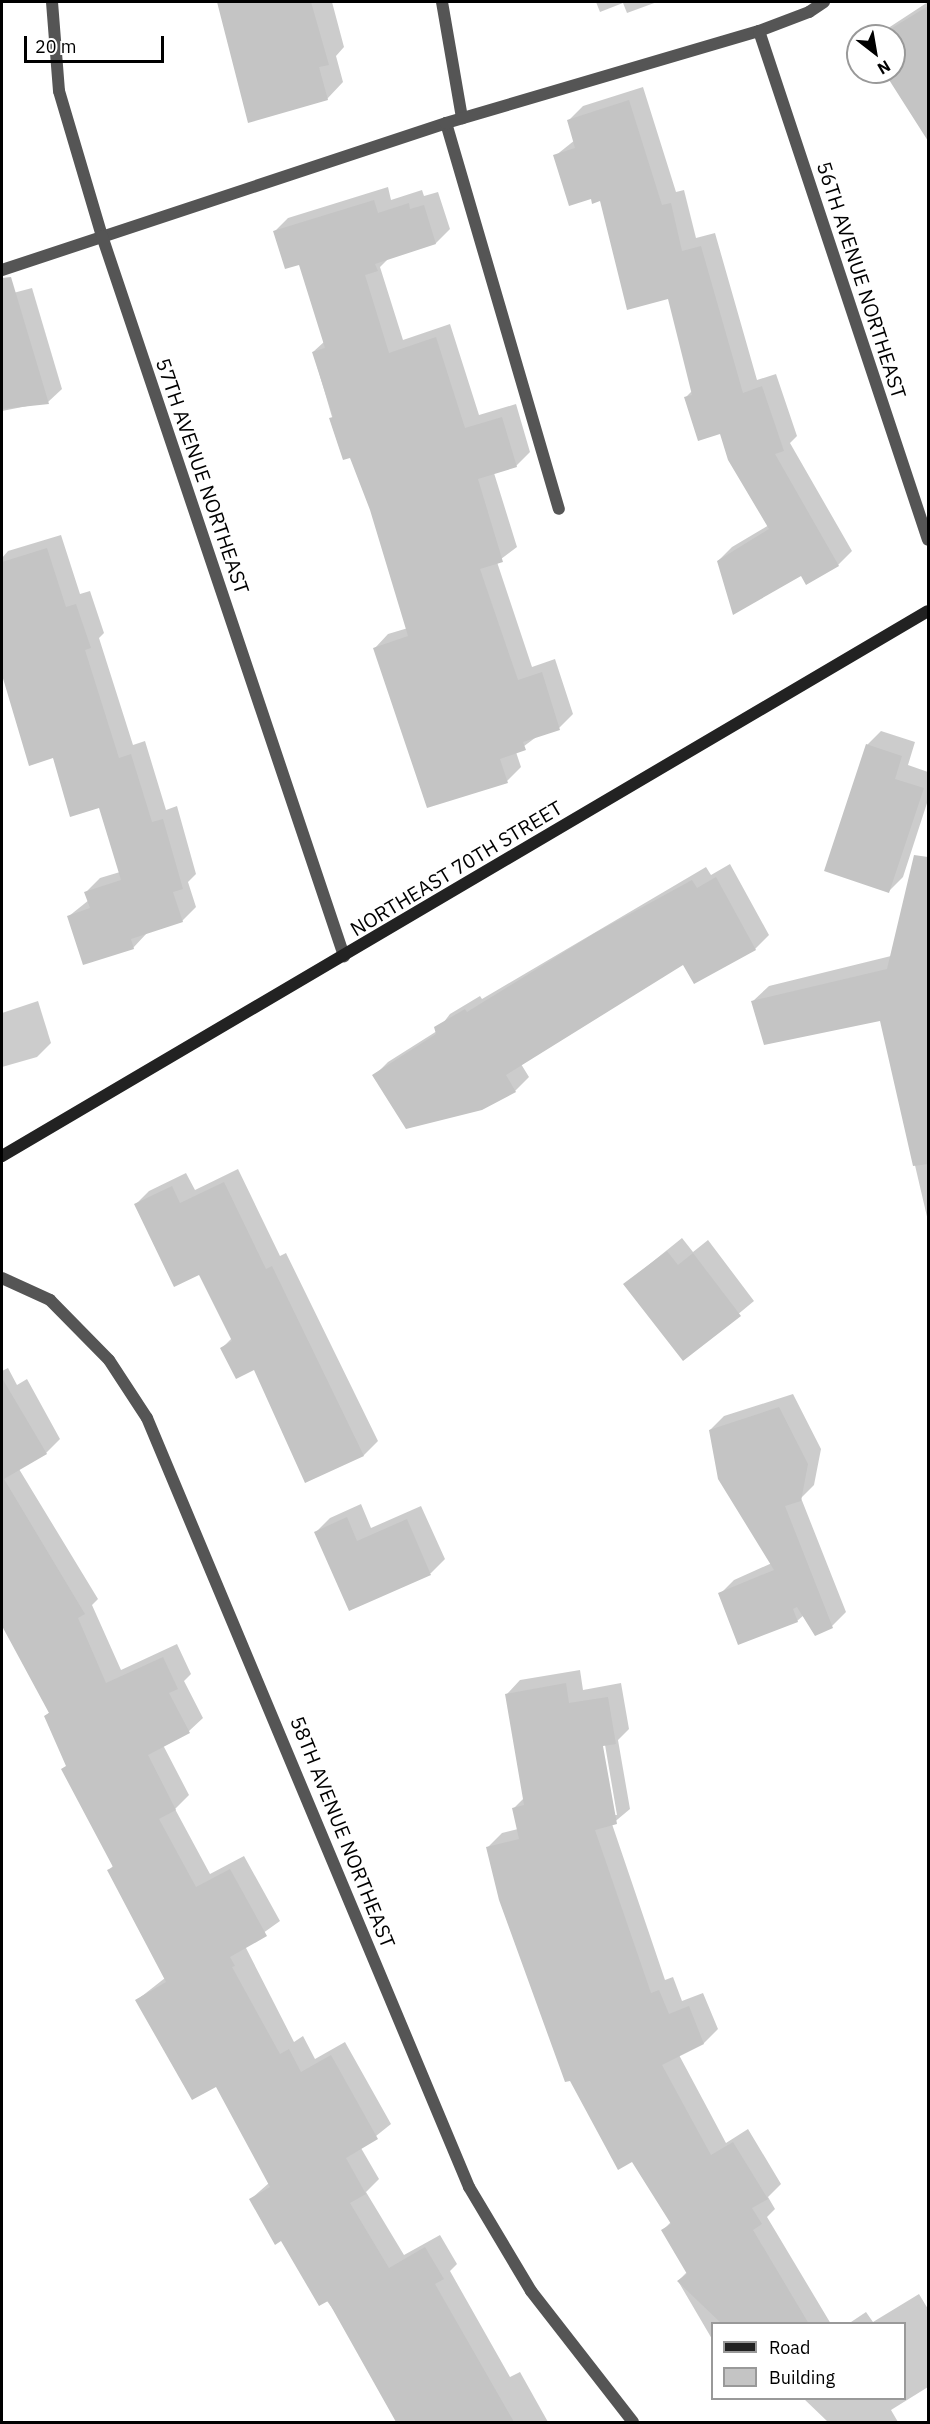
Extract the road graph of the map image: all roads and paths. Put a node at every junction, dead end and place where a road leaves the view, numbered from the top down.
1 (52, 2) edge
2 (442, 2) edge
3 (824, 2) edge
4 (759, 31) junction
5 (462, 118) junction
6 (446, 123) junction
7 (102, 236) junction
8 (2, 270) edge
9 (559, 509) dead end
10 (928, 540) edge
11 (928, 611) edge
12 (344, 956) junction
13 (2, 1156) edge
14 (2, 1278) edge
15 (633, 2422) edge

1 - 7 street, 57TH AVENUE NORTHEAST
2 - 5 street
3 - 4 street
4 - 5 street
4 - 10 street, 56TH AVENUE NORTHEAST
5 - 6 street
6 - 7 street
6 - 9 street
7 - 8 street
7 - 12 street, 57TH AVENUE NORTHEAST
11 - 12 main road, NORTHEAST 70TH STREET
12 - 13 main road, NORTHEAST 70TH STREET
14 - 15 street, 58TH AVENUE NORTHEAST

